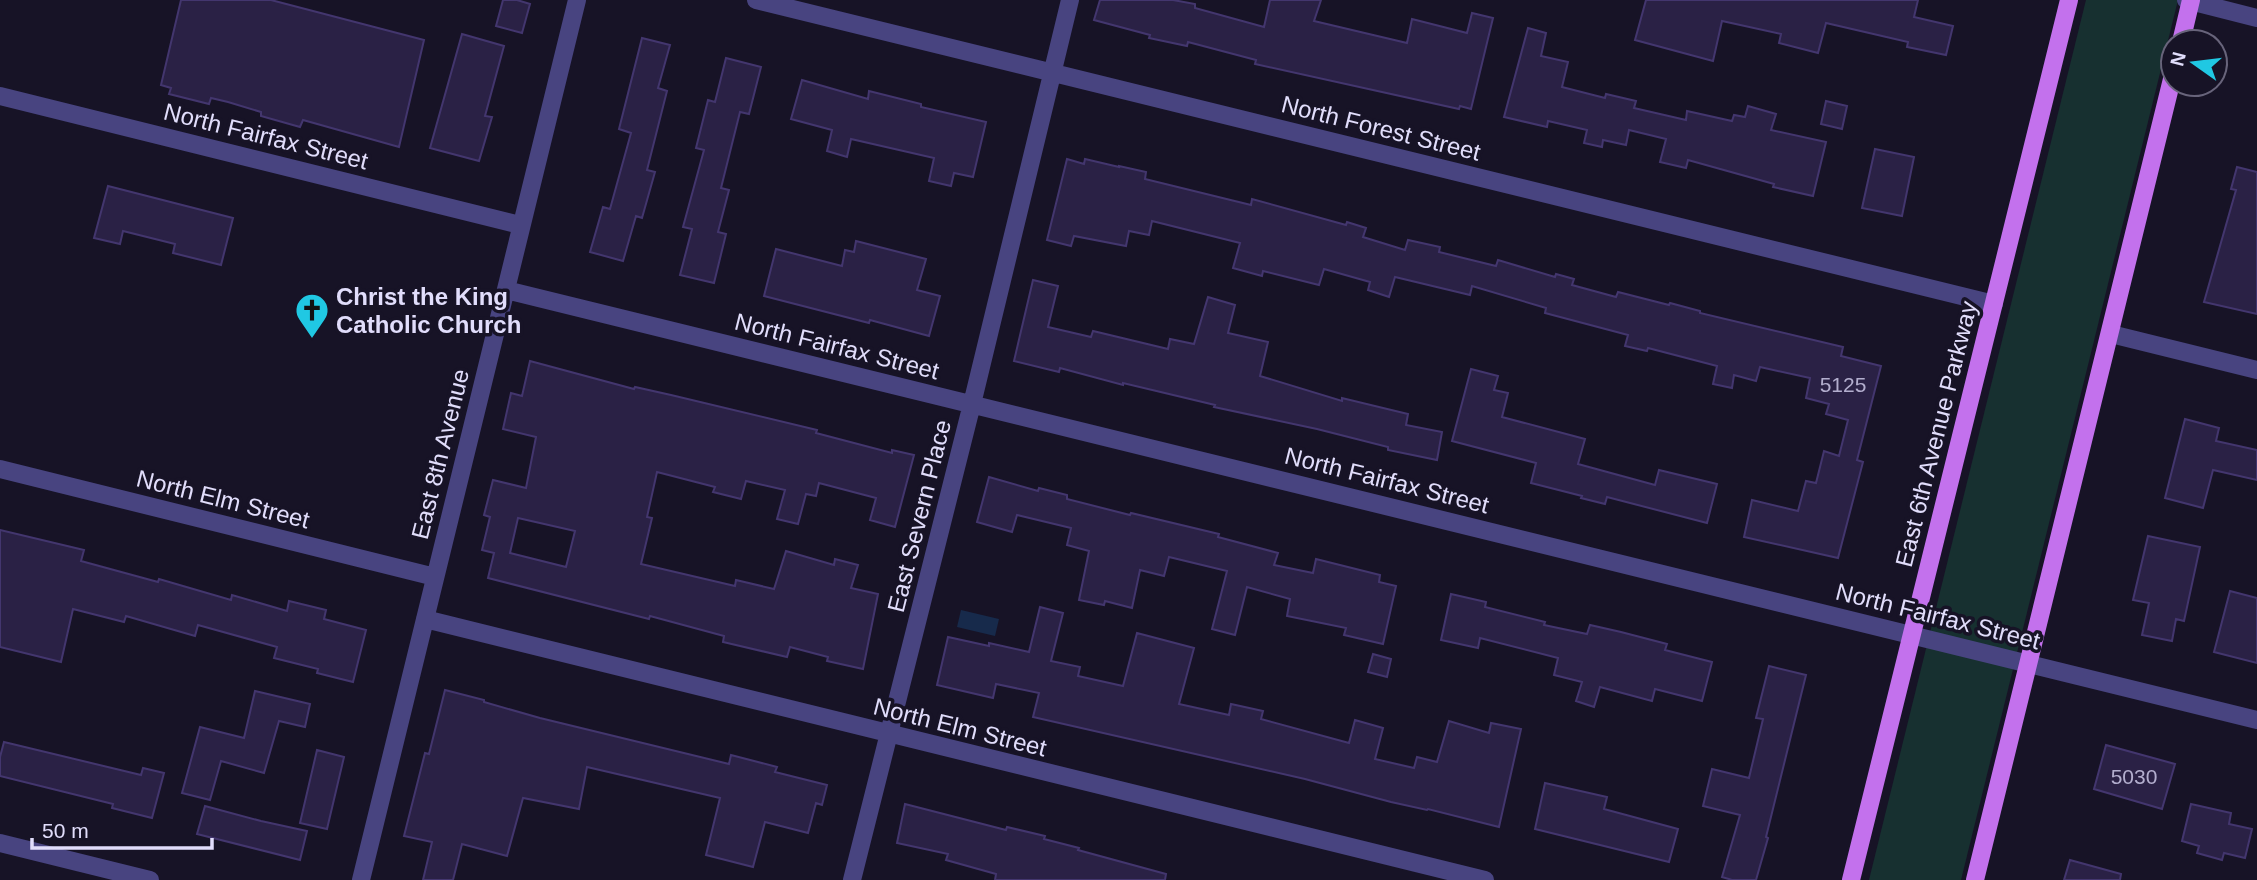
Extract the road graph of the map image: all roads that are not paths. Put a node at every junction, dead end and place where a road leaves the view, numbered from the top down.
1 (577, 0) edge
2 (756, 0) edge
3 (1070, 0) edge
4 (2069, 0) edge
5 (2189, 0) edge
6 (2257, 18) edge
7 (2184, 28) edge
8 (1053, 72) junction
9 (0, 96) edge
10 (2167, 98) edge
11 (520, 225) junction
12 (506, 290) junction
13 (1994, 304) junction
14 (2110, 334) junction
15 (2257, 370) edge
16 (972, 404) junction
17 (0, 469) edge
18 (435, 577) junction
19 (425, 619) junction
20 (1912, 635) junction
21 (2028, 664) junction
22 (2257, 720) edge
23 (889, 734) junction
24 (0, 843) edge
25 (150, 880) edge
26 (361, 880) edge
27 (852, 880) edge
28 (1485, 880) edge
29 (1851, 880) edge
30 (1975, 880) edge

1 - 11 street, East 8th Avenue
2 - 8 street, North Forest Street
3 - 8 street, East Severn Place
4 - 13 main road, East 6th Avenue Parkway
5 - 6 street
5 - 7 main road
8 - 13 street, North Forest Street
8 - 16 street, East Severn Place
9 - 11 street, North Fairfax Street
10 - 14 main road
11 - 12 street, East 8th Avenue
12 - 16 street, North Fairfax Street
12 - 18 street, East 8th Avenue
13 - 20 main road, East 6th Avenue Parkway
14 - 15 street
14 - 21 main road
16 - 20 street, North Fairfax Street
16 - 23 street, East Severn Place
17 - 18 street, North Elm Street
18 - 19 street, East 8th Avenue
19 - 23 street, North Elm Street
19 - 26 street, East 8th Avenue
20 - 21 street, North Fairfax Street
20 - 29 main road, East 6th Avenue Parkway
21 - 22 street, North Fairfax Street
21 - 30 main road
23 - 27 street, East Severn Place
23 - 28 street, North Elm Street
24 - 25 street

